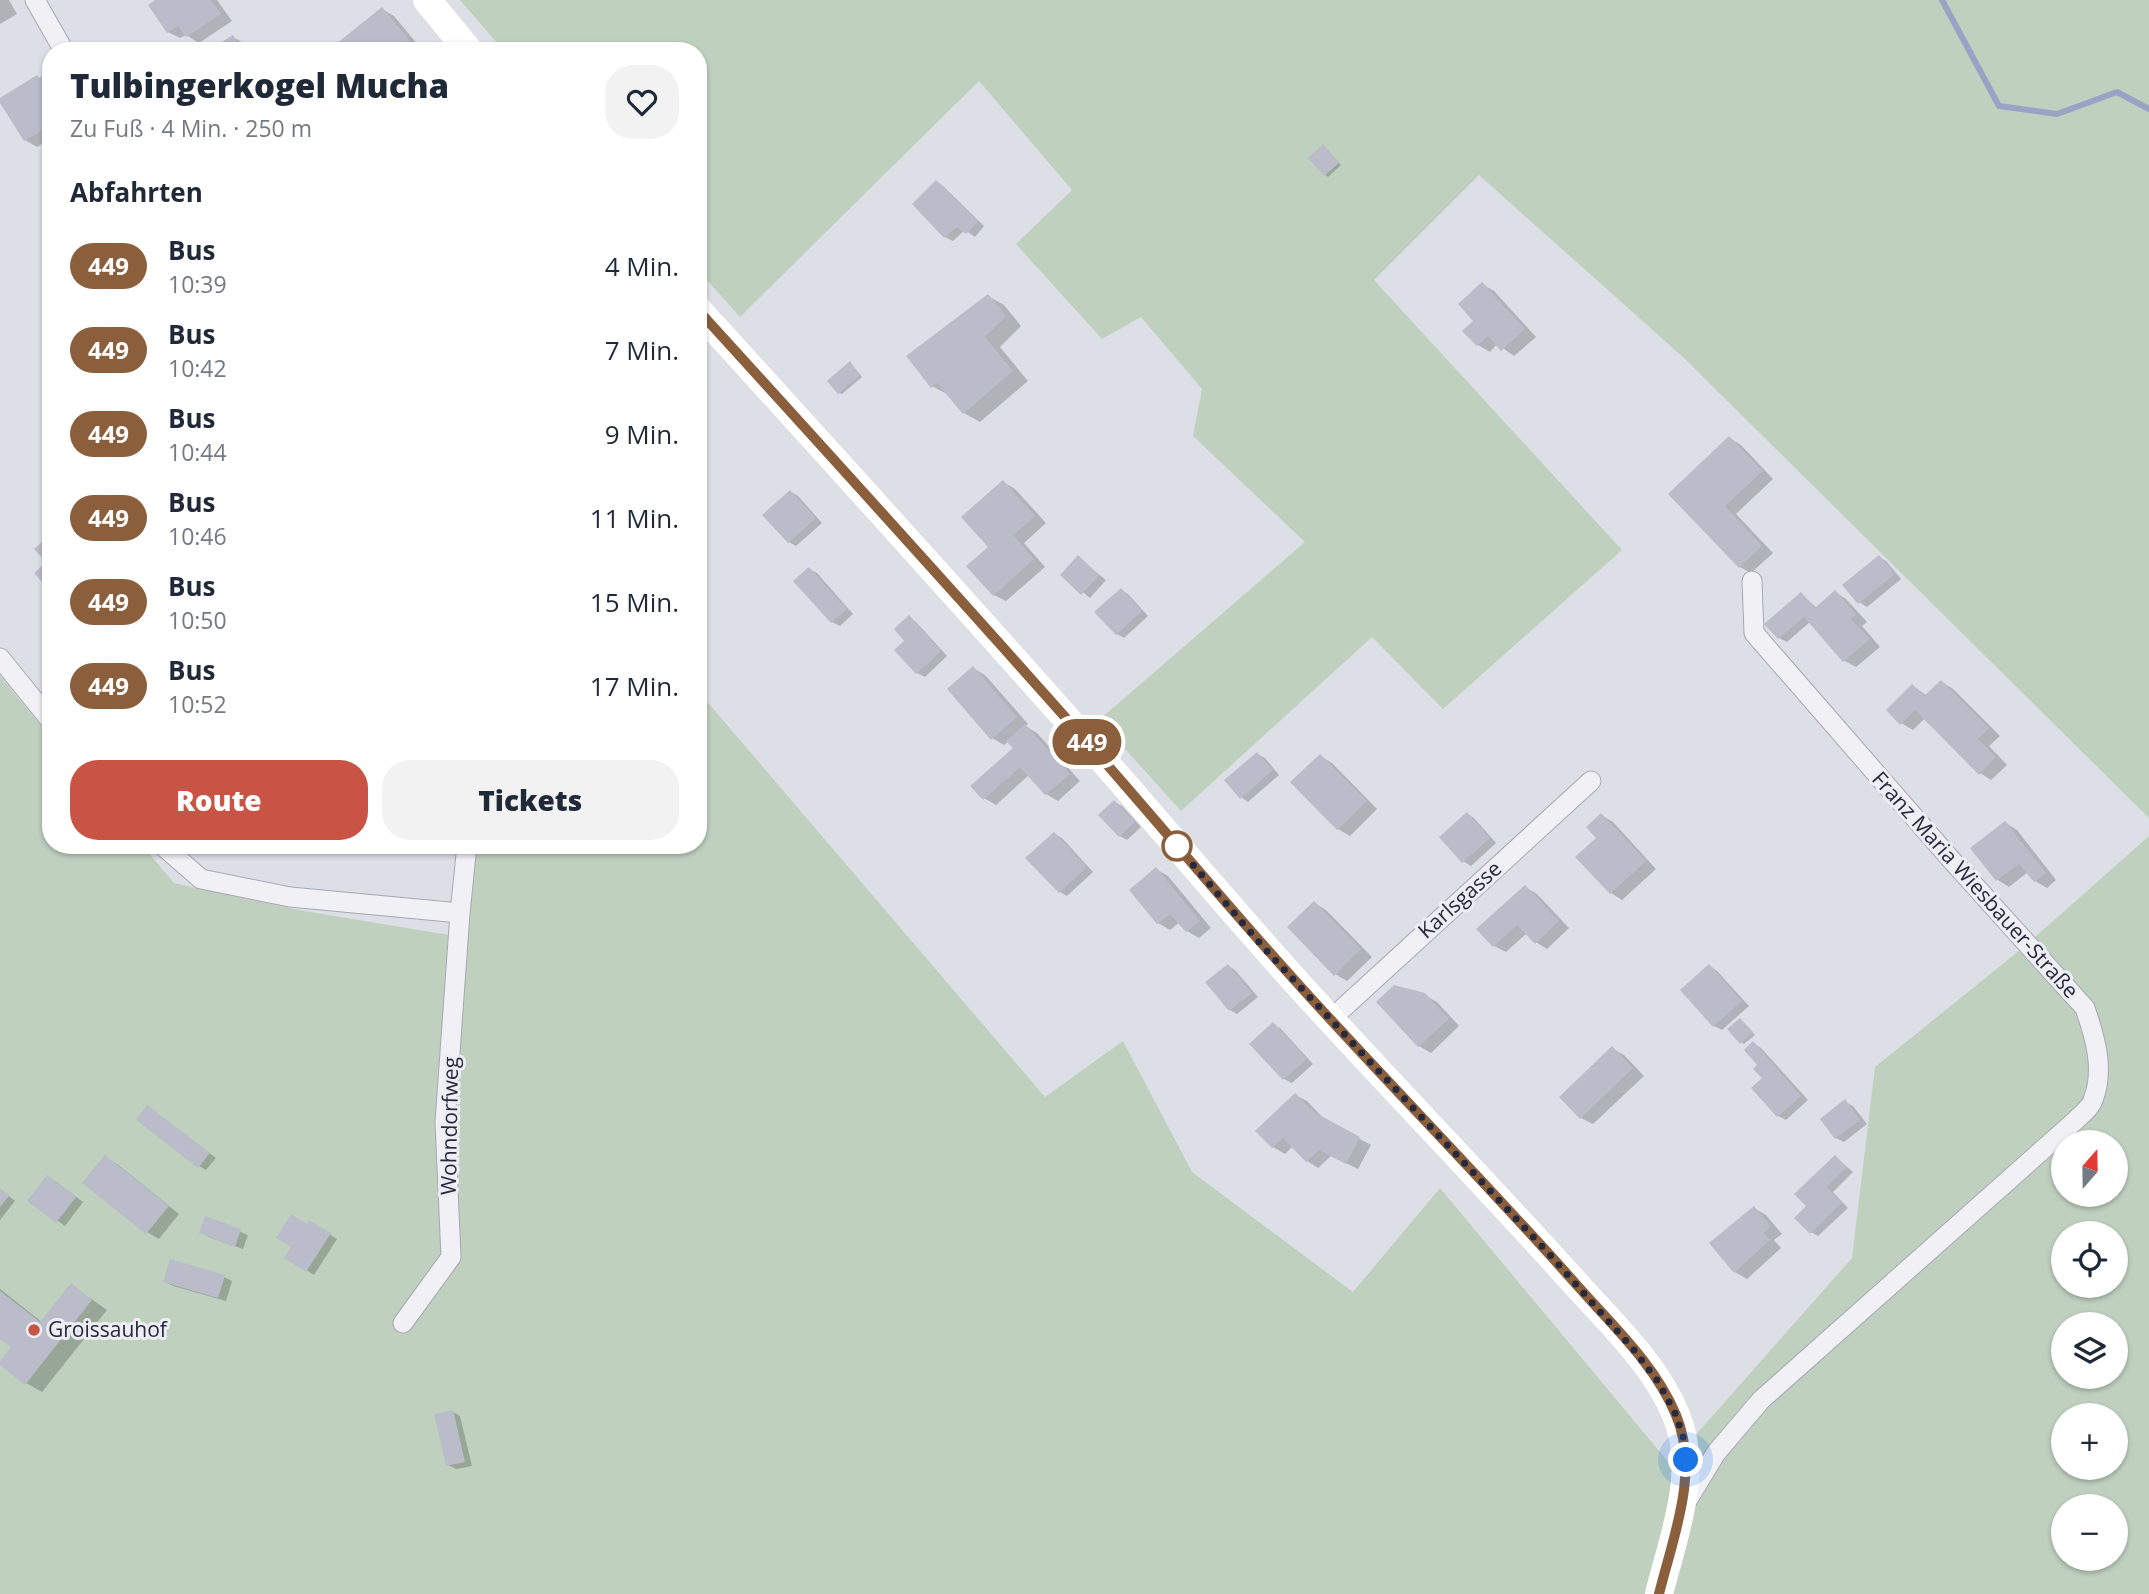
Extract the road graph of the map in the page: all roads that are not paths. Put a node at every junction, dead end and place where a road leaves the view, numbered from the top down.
1 (35, 0) edge
2 (427, 0) edge
3 (59, 42) edge
4 (462, 42) edge
5 (707, 320) edge
6 (1752, 581) dead end
7 (0, 658) edge
8 (42, 710) edge
9 (1591, 781) dead end
10 (172, 854) edge
11 (466, 854) edge
12 (460, 913) junction
13 (1330, 1020) junction
14 (403, 1323) dead end
15 (1679, 1515) junction
16 (1659, 1594) edge

1 - 3 street
2 - 4 street
5 - 13 street
6 - 15 street, Franz Maria Wiesbauer-Straße
7 - 8 street
9 - 13 street, Karlsgasse
10 - 12 street
11 - 12 street, Wohndorfweg
12 - 14 street, Wohndorfweg
13 - 15 street
15 - 16 street

